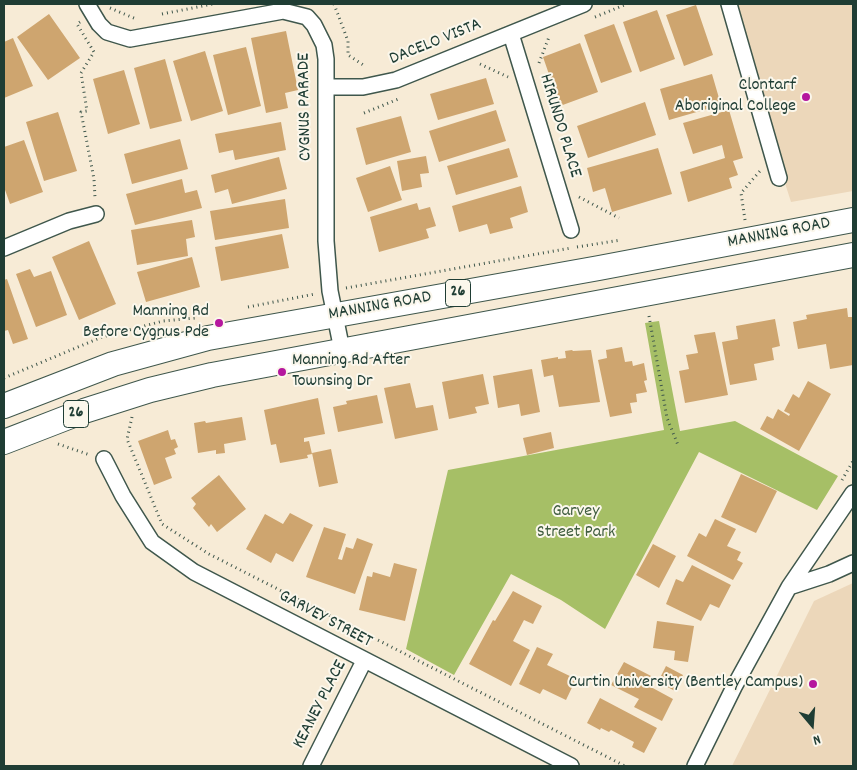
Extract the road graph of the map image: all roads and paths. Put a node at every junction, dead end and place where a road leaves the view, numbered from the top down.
1 (87, 4) edge
2 (108, 4) edge
3 (212, 4) edge
4 (334, 4) edge
5 (584, 4) edge
6 (627, 4) edge
7 (730, 4) edge
8 (156, 15) dead end
9 (592, 18) dead end
10 (84, 19) dead end
11 (138, 19) dead end
12 (510, 34) junction
13 (550, 35) dead end
14 (365, 66) dead end
15 (470, 68) dead end
16 (524, 72) junction
17 (326, 88) junction
18 (409, 94) dead end
19 (364, 113) dead end
20 (766, 164) dead end
21 (779, 178) dead end
22 (577, 190) dead end
23 (96, 214) joint
24 (619, 218) dead end
25 (853, 220) edge
26 (746, 224) dead end
27 (571, 230) dead end
28 (4, 248) edge
29 (853, 256) edge
30 (658, 314) dead end
31 (335, 316) junction
32 (649, 316) junction
33 (639, 317) dead end
34 (342, 350) junction
35 (4, 406) edge
36 (125, 417) dead end
37 (66, 440) dead end
38 (4, 442) edge
39 (58, 444) junction
40 (678, 445) dead end
41 (49, 447) dead end
42 (104, 460) joint
43 (853, 493) edge
44 (853, 563) edge
45 (789, 587) junction
46 (364, 661) junction
47 (312, 766) edge
48 (571, 766) edge
49 (624, 766) edge
50 (694, 766) edge

1 - 17 street, CYGNUS PARADE
2 - 11 path
3 - 8 path
4 - 14 path
5 - 12 street, DACELO VISTA
6 - 9 path
7 - 21 street
10 - 23 path
12 - 16 street, HIRUNDO PLACE
12 - 17 street, DACELO VISTA
13 - 16 path
15 - 16 path
16 - 27 street, HIRUNDO PLACE
17 - 31 street, CYGNUS PARADE
18 - 19 path
20 - 26 path
22 - 24 path
23 - 28 street
25 - 31 main road, MANNING ROAD / 26
29 - 34 main road, MANNING ROAD / 26
30 - 32 path
31 - 34 street, CYGNUS PARADE
31 - 35 main road, MANNING ROAD / 26
32 - 33 path
32 - 40 path
34 - 38 main road, MANNING ROAD / 26
36 - 49 path
37 - 39 path
39 - 41 path
39 - 42 path
42 - 46 street, GARVEY STREET
43 - 45 street
44 - 45 street
45 - 50 street
46 - 47 street, KEANEY PLACE
46 - 48 street, GARVEY STREET

